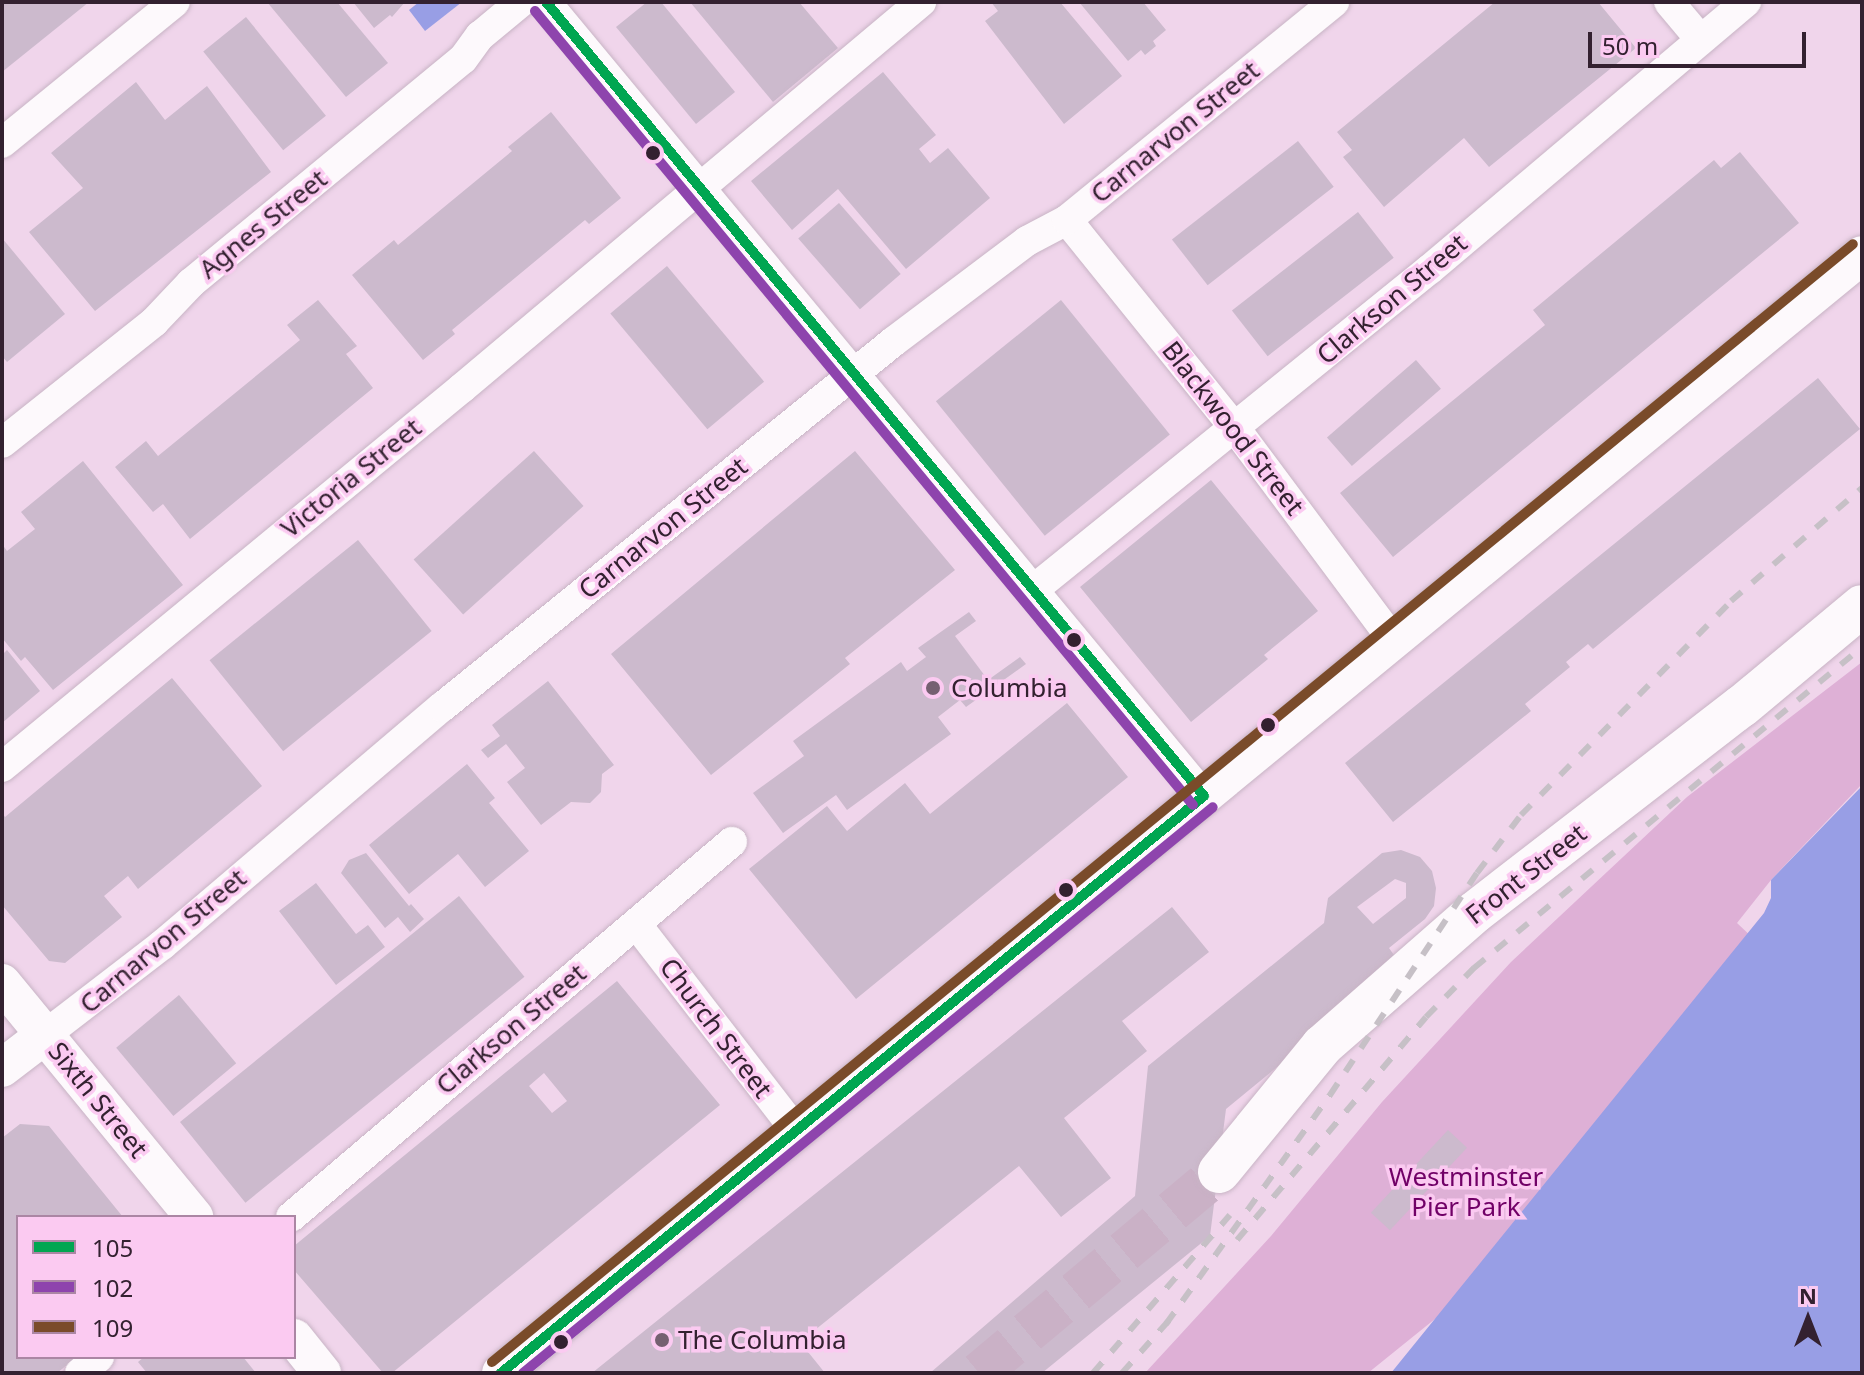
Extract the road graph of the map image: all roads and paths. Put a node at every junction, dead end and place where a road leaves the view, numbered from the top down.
1 (175, 2) edge
2 (521, 2) edge
3 (546, 2) edge
4 (921, 2) edge
5 (1334, 2) edge
6 (1669, 2) edge
7 (1746, 2) edge
8 (885, 13) edge
9 (1700, 39) junction
10 (2, 143) edge
11 (698, 187) junction
12 (1067, 220) junction
13 (1862, 255) edge
14 (854, 373) junction
15 (1235, 428) junction
16 (2, 443) edge
17 (1033, 590) junction
18 (1862, 606) edge
19 (1393, 640) junction
20 (2, 767) edge
21 (1204, 796) junction
22 (732, 842) dead end
23 (637, 925) junction
24 (2, 983) edge
25 (45, 1035) junction
26 (2, 1068) edge
27 (796, 1131) junction
28 (1219, 1172) tunnel mouth
29 (192, 1215) edge
30 (293, 1215) edge
31 (296, 1340) edge
32 (97, 1359) edge
33 (80, 1373) edge
34 (322, 1373) edge
35 (501, 1373) edge

1 - 10 street
2 - 16 street, Agnes Street
3 - 11 street
4 - 8 street, Victoria Street
5 - 12 street, Carnarvon Street
6 - 9 street
7 - 9 street, Clarkson Street
8 - 11 street, Victoria Street
9 - 15 street, Clarkson Street
11 - 14 street
11 - 20 street, Victoria Street
12 - 14 street, Carnarvon Street
12 - 15 street, Blackwood Street
13 - 19 street
14 - 17 street
14 - 25 street, Carnarvon Street
15 - 17 street, Clarkson Street
15 - 19 street, Blackwood Street
17 - 21 street
18 - 28 main road, Front Street
19 - 21 street
21 - 27 street
22 - 23 street, Clarkson Street
23 - 27 street, Church Street
23 - 30 street, Clarkson Street
24 - 25 street, Sixth Street
25 - 26 street, Carnarvon Street
25 - 29 street, Sixth Street
27 - 35 street
31 - 34 street
32 - 33 street

